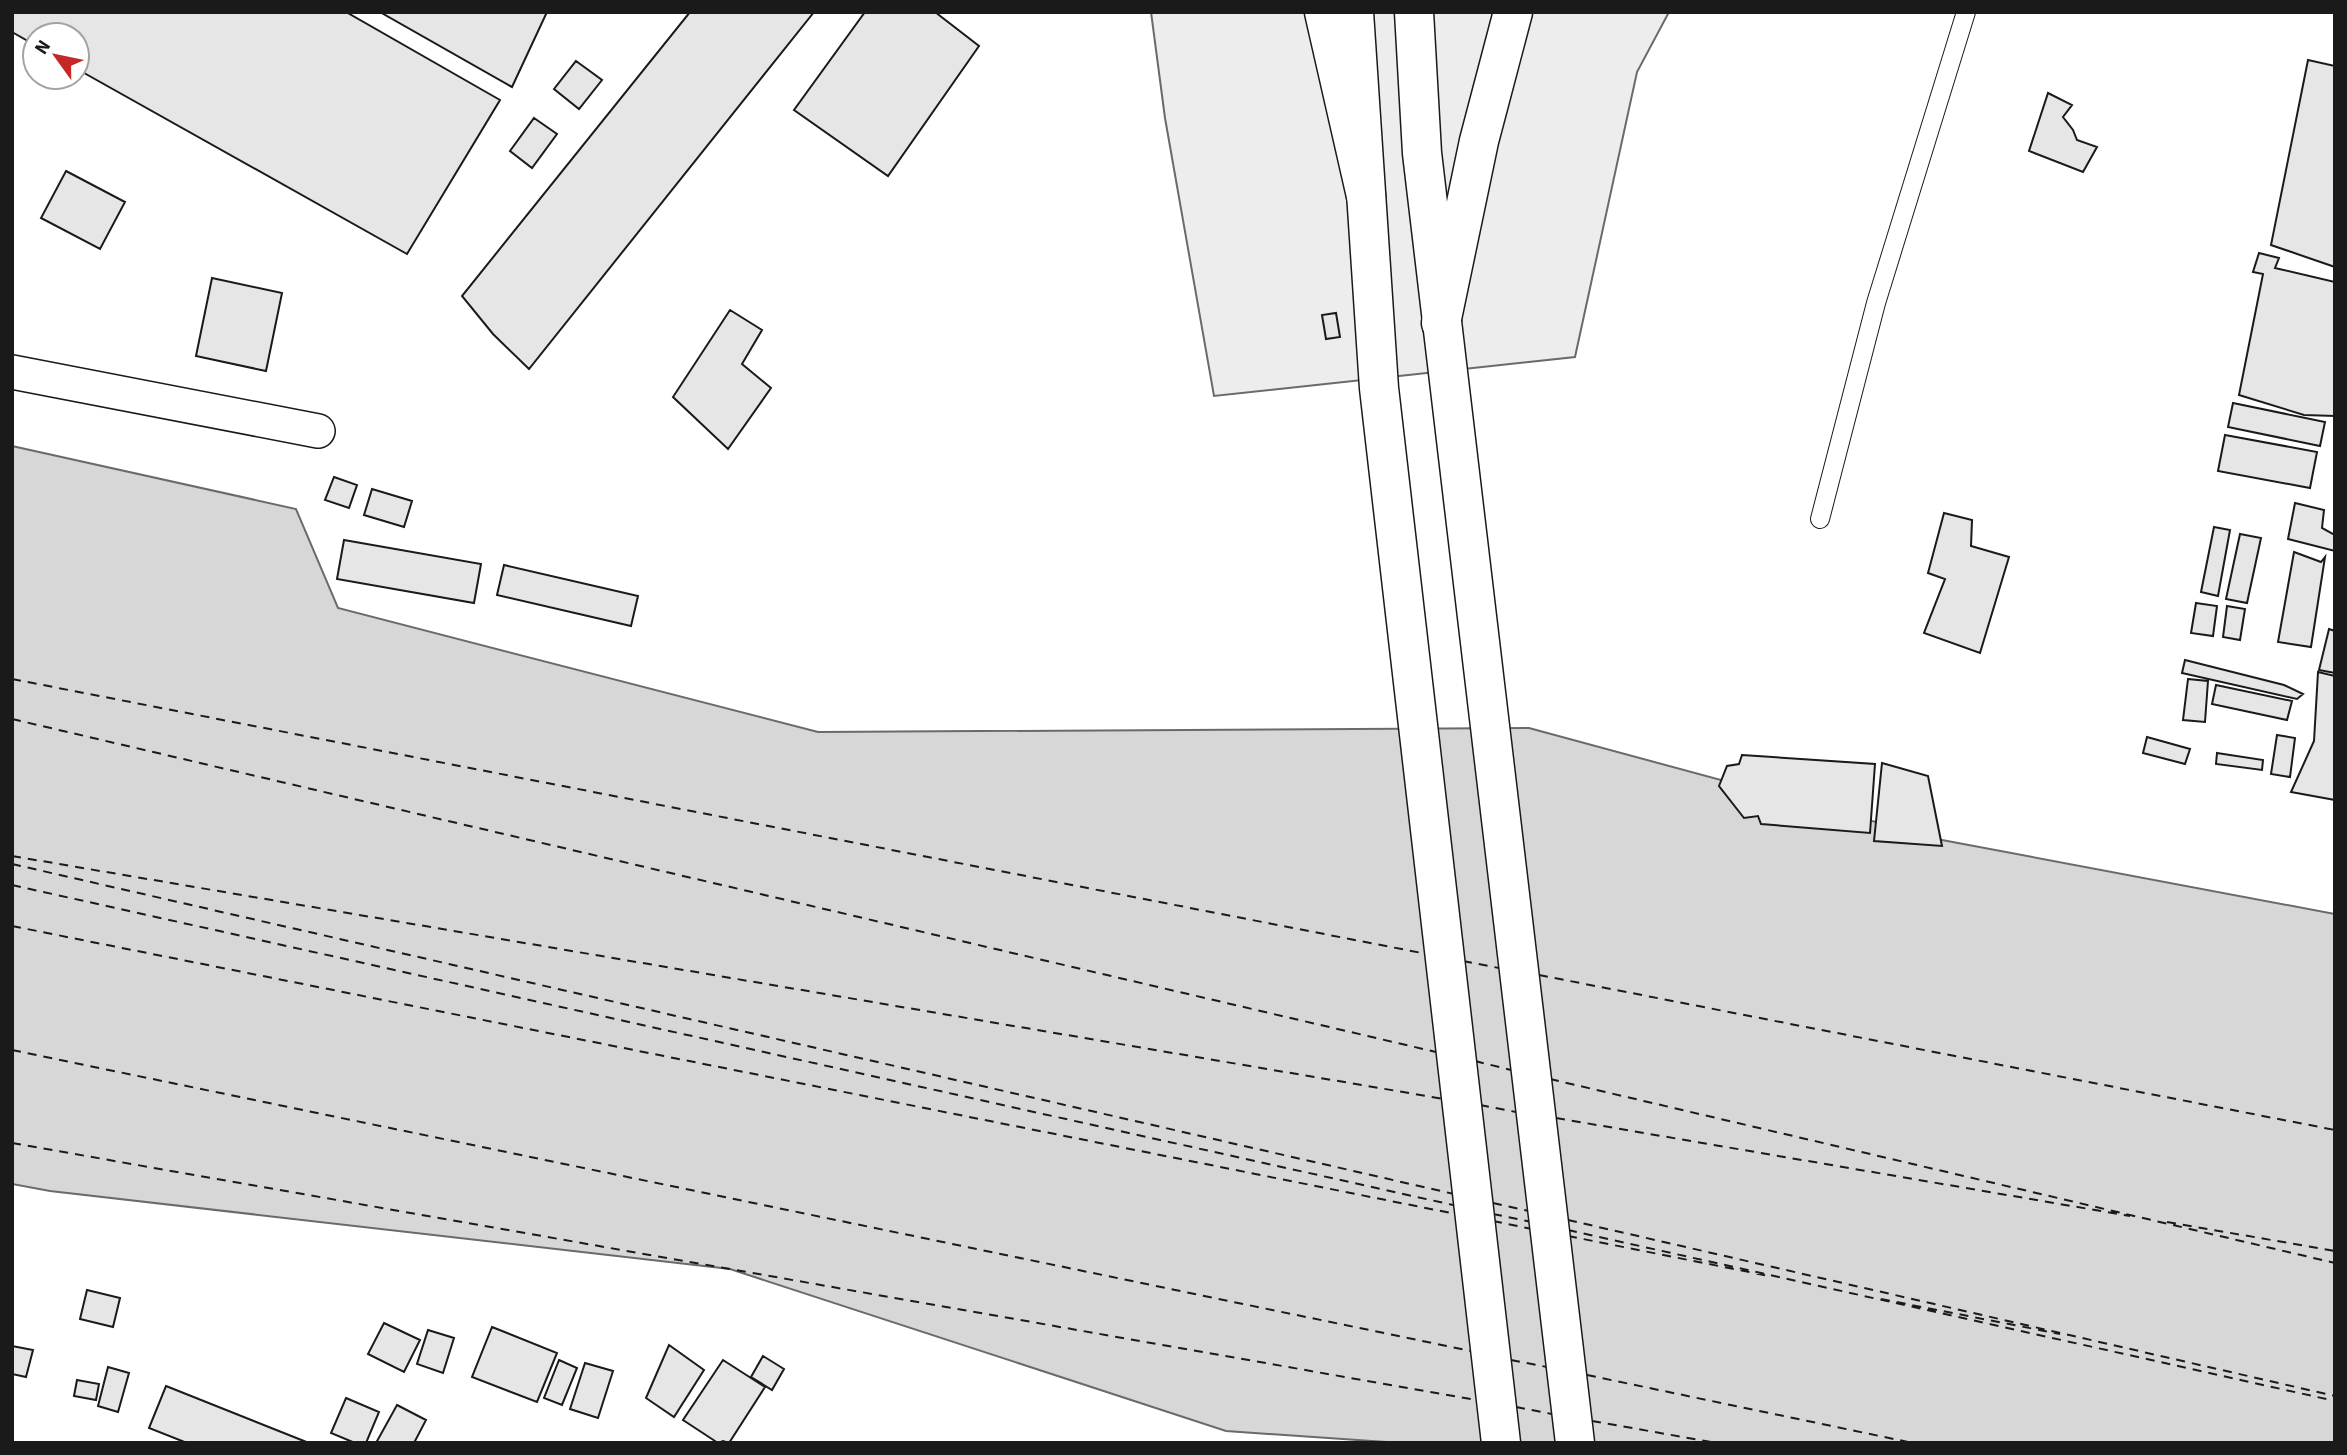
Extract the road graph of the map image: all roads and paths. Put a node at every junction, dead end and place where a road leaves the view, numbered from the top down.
1 (1324, 12) edge
2 (1354, 12) edge
3 (1414, 12) edge
4 (1513, 12) edge
5 (1966, 12) edge
6 (1366, 195) junction
7 (1441, 323) junction
8 (12, 372) edge
9 (318, 431) dead end
10 (1819, 519) dead end
11 (1501, 1443) edge
12 (1576, 1443) edge

1 - 6 main road
2 - 6 main road
3 - 7 main road
4 - 7 main road
5 - 10 lane
6 - 11 main road
7 - 12 main road
8 - 9 street

